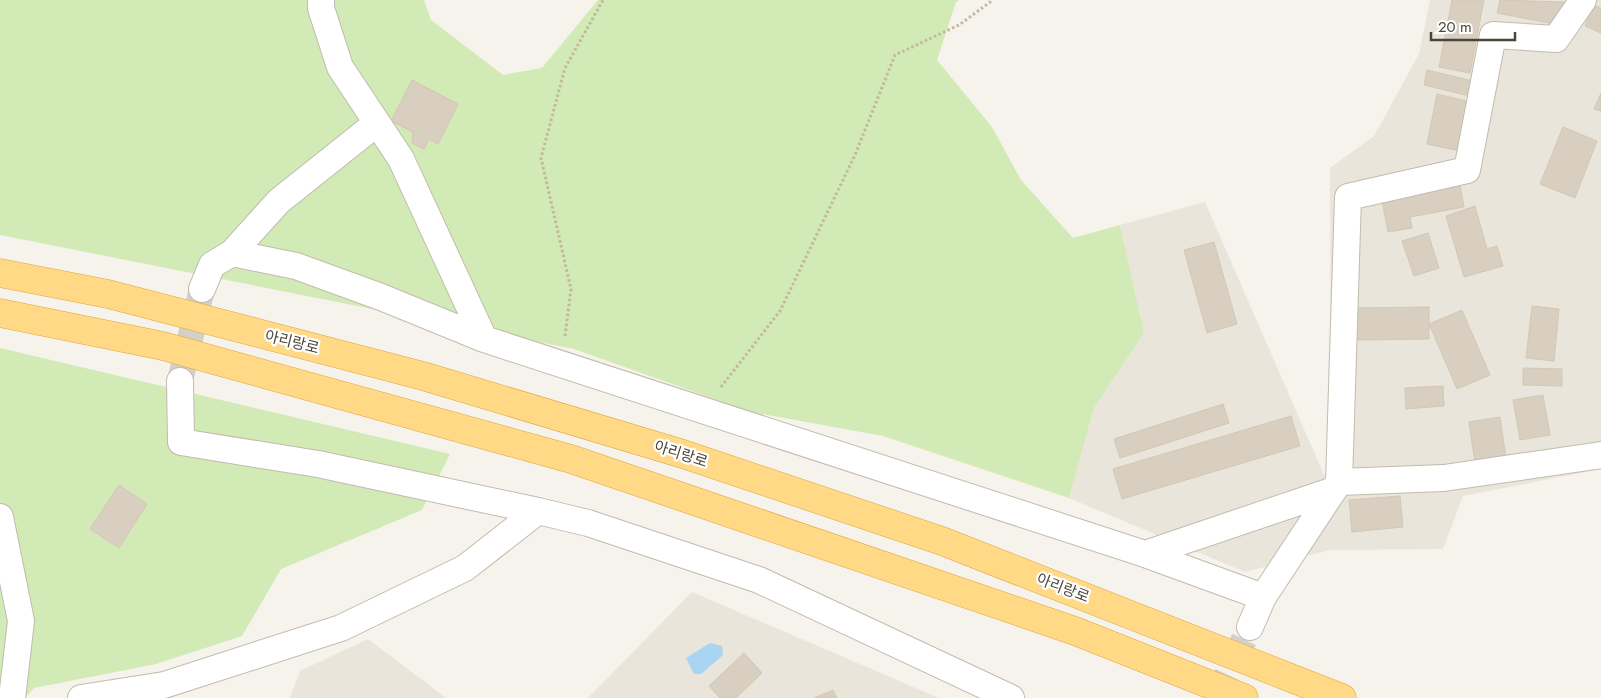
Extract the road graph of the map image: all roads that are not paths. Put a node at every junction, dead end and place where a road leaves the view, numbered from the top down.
1 (321, 0) edge
2 (1583, 0) edge
3 (377, 123) junction
4 (232, 254) junction
5 (0, 273) edge
6 (202, 289) tunnel mouth
7 (0, 313) edge
8 (484, 338) junction
9 (180, 381) tunnel mouth
10 (1601, 455) edge
11 (1336, 486) junction
12 (538, 511) junction
13 (0, 517) edge
14 (1145, 554) junction
15 (1263, 597) junction
16 (1250, 627) tunnel mouth
17 (12, 698) edge
18 (81, 698) edge
19 (1011, 698) edge
20 (1244, 698) edge
21 (1342, 698) edge

1 - 3 street
2 - 11 street
3 - 4 street
3 - 8 street
4 - 6 street
4 - 8 street
5 - 21 highway, 아리랑로
7 - 20 highway
8 - 14 street
9 - 12 street
10 - 11 street
11 - 14 street
11 - 15 street
12 - 18 street
12 - 19 street
13 - 17 street
14 - 15 street
15 - 16 street

